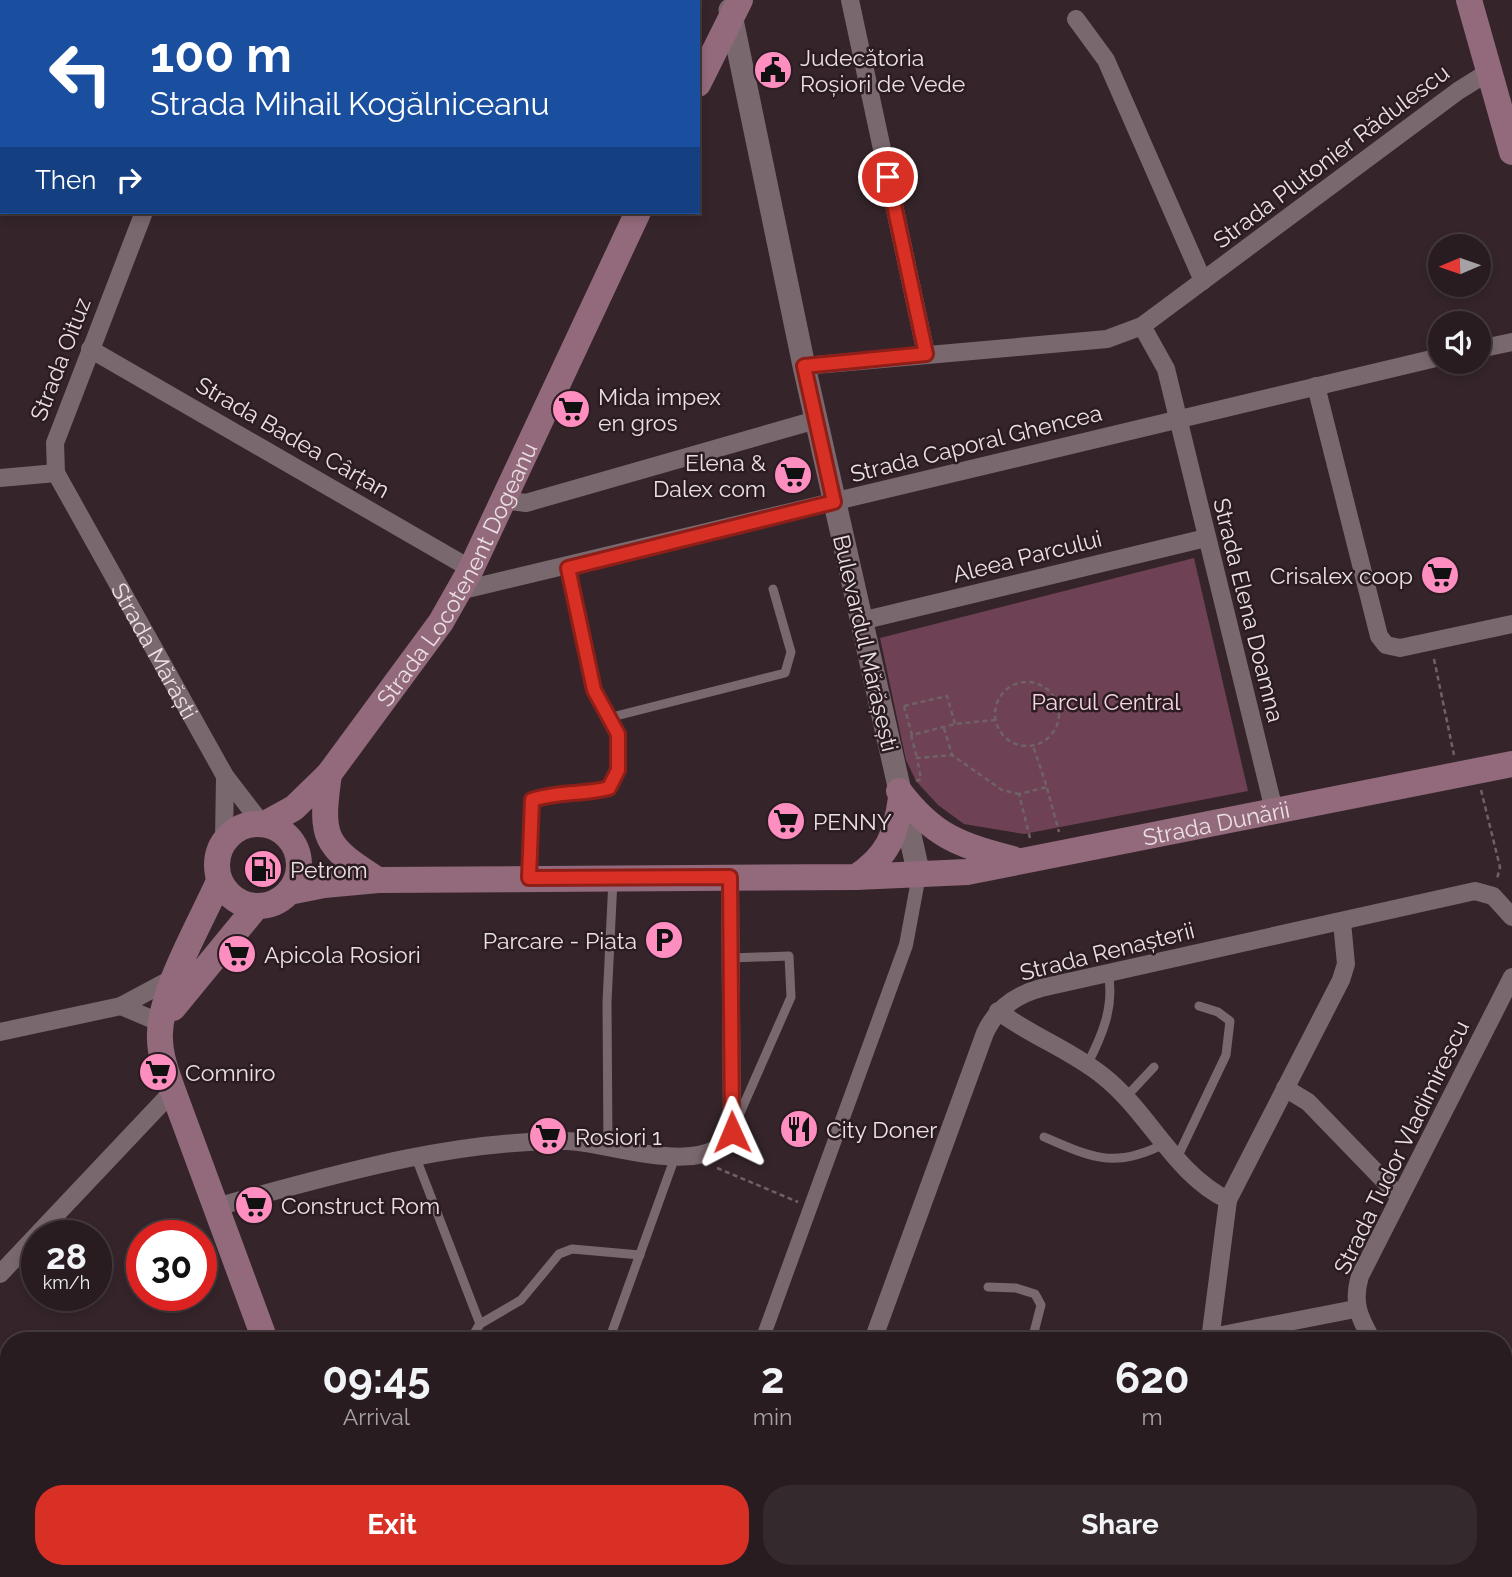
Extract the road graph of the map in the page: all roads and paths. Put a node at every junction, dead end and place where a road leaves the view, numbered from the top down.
1 (850, 0) edge
2 (1469, 0) edge
3 (733, 5) edge
4 (1076, 19) dead end
5 (1490, 71) junction
6 (700, 79) edge
7 (1508, 122) edge
8 (1512, 152) edge
9 (143, 214) edge
10 (637, 214) edge
11 (1203, 281) junction
12 (1142, 326) junction
13 (1512, 342) edge
14 (1491, 346) edge
15 (90, 349) junction
16 (926, 354) junction
17 (1428, 360) edge
18 (804, 366) junction
19 (1317, 386) junction
20 (816, 420) junction
21 (1178, 420) junction
22 (56, 473) junction
23 (0, 478) edge
24 (504, 500) junction
25 (834, 502) junction
26 (1206, 538) junction
27 (568, 568) junction
28 (465, 580) junction
29 (773, 589) dead end
30 (860, 621) junction
31 (1512, 624) edge
32 (1430, 642) junction
33 (904, 706) junction
34 (880, 712) junction
35 (608, 718) junction
36 (995, 720) junction
37 (955, 724) junction
38 (944, 727) junction
39 (1033, 746) junction
40 (952, 755) junction
41 (1512, 764) edge
42 (329, 774) junction
43 (1468, 774) junction
44 (225, 776) junction
45 (1047, 787) junction
46 (899, 791) junction
47 (1018, 794) junction
48 (1274, 810) junction
49 (264, 824) junction
50 (224, 841) junction
51 (1064, 852) junction
52 (298, 859) junction
53 (1028, 860) junction
54 (919, 876) junction
55 (613, 877) junction
56 (730, 877) junction
57 (856, 877) junction
58 (529, 878) junction
59 (377, 880) junction
60 (219, 881) junction
61 (289, 892) junction
62 (1493, 896) junction
63 (256, 907) junction
64 (1512, 917) edge
65 (1342, 922) junction
66 (731, 958) junction
67 (1108, 973) junction
68 (177, 976) junction
69 (1512, 977) edge
70 (121, 1006) junction
71 (1199, 1006) dead end
72 (998, 1011) junction
73 (161, 1023) junction
74 (0, 1032) edge
75 (1087, 1065) junction
76 (1154, 1067) dead end
77 (1285, 1088) junction
78 (173, 1091) junction
79 (1125, 1098) junction
80 (732, 1132) junction
81 (1044, 1137) dead end
82 (1164, 1144) junction
83 (608, 1147) junction
84 (682, 1156) junction
85 (416, 1158) junction
86 (1177, 1158) junction
87 (1399, 1196) junction
88 (1228, 1200) junction
89 (810, 1207) junction
90 (216, 1208) junction
91 (640, 1255) junction
92 (0, 1274) edge
93 (988, 1287) dead end
94 (1355, 1309) junction
95 (480, 1324) junction
96 (262, 1332) edge
97 (475, 1332) edge
98 (612, 1332) edge
99 (765, 1332) edge
100 (876, 1332) edge
101 (1034, 1332) edge
102 (1207, 1332) edge
103 (1241, 1332) edge
104 (1368, 1332) edge

1 - 16 street
2 - 5 main road
3 - 6 main road
3 - 18 street, Bulevardul Mărășești
4 - 11 street, Strada Plutonier Rădulescu
5 - 7 main road
5 - 11 street, Strada Plutonier Rădulescu
7 - 8 main road
9 - 15 street, Strada Oituz
10 - 24 main road, Strada Locotenent Dogeanu
11 - 12 street, Strada Plutonier Rădulescu
12 - 16 street, Strada Plutonier Rădulescu
12 - 21 street, Strada Elena Doamna
13 - 14 street
15 - 22 street, Strada Oituz
15 - 28 street, Strada Badea Cârțan
16 - 18 street, Strada Plutonier Rădulescu
17 - 19 street
18 - 20 street, Bulevardul Mărășești
19 - 21 street
19 - 32 street
20 - 24 street
20 - 25 street, Bulevardul Mărășești
21 - 25 street, Strada Caporal Ghencea
21 - 26 street, Strada Elena Doamna
22 - 23 street
22 - 44 street, Strada Mărăști
24 - 28 main road, Strada Locotenent Dogeanu
25 - 27 street, Strada Caporal Ghencea
25 - 30 street, Bulevardul Mărășești
26 - 30 street, Aleea Parcului
26 - 48 street, Strada Elena Doamna
27 - 28 street, Strada Caporal Ghencea
27 - 35 lane
28 - 42 main road, Strada Locotenent Dogeanu
29 - 35 lane
30 - 34 street, Bulevardul Mărășești
31 - 32 street
32 - 43 path
33 - 34 path
33 - 37 path
33 - 38 path
34 - 46 street, Bulevardul Mărășești
35 - 58 lane
36 - 37 path
36 - 39 path
36 - 39 path
37 - 38 path
38 - 40 path
39 - 45 path
40 - 46 path
40 - 47 path
41 - 43 main road, Strada Dunării
42 - 49 main road, Strada Locotenent Dogeanu
42 - 52 main road, Strada Locotenent Dogeanu
42 - 59 main road
43 - 48 main road, Strada Dunării
43 - 62 path
44 - 49 street, Strada Mărăști
44 - 50 street
45 - 47 path
45 - 51 path
46 - 53 main road
46 - 54 street, Bulevardul Mărășești
46 - 57 main road
47 - 53 path
48 - 51 main road, Strada Dunării
49 - 50 main road
49 - 52 main road
50 - 60 main road
51 - 53 main road, Strada Dunării
52 - 59 main road
52 - 61 main road
53 - 54 main road, Strada Dunării
54 - 57 main road, Strada Dunării
54 - 89 street
55 - 56 main road, Strada Dunării
55 - 58 main road, Strada Dunării
55 - 83 lane
56 - 57 main road, Strada Dunării
56 - 66 street
58 - 59 main road, Strada Dunării
59 - 61 main road
60 - 63 main road
60 - 68 main road
61 - 63 main road
62 - 64 street
62 - 65 street, Strada Renașterii
63 - 73 main road
65 - 67 street, Strada Renașterii
65 - 77 street
66 - 80 street
66 - 80 lane
67 - 72 street, Strada Renașterii
67 - 75 lane
68 - 70 street
68 - 73 main road
69 - 87 street, Strada Tudor Vladimirescu
70 - 73 street
70 - 74 street
71 - 86 lane
72 - 75 street
72 - 100 street
73 - 78 main road
75 - 79 street
76 - 79 lane
77 - 87 street
77 - 88 street
78 - 90 main road
78 - 92 street
79 - 82 street
80 - 84 street
81 - 82 lane
82 - 86 street
83 - 84 street
83 - 85 street
84 - 89 path
84 - 91 lane
85 - 90 street
85 - 95 lane
86 - 88 street
87 - 94 street, Strada Tudor Vladimirescu
88 - 102 street
89 - 99 street
90 - 96 main road
91 - 95 lane
91 - 98 lane
93 - 101 lane
94 - 103 street
94 - 104 street, Strada Tudor Vladimirescu
95 - 97 lane

